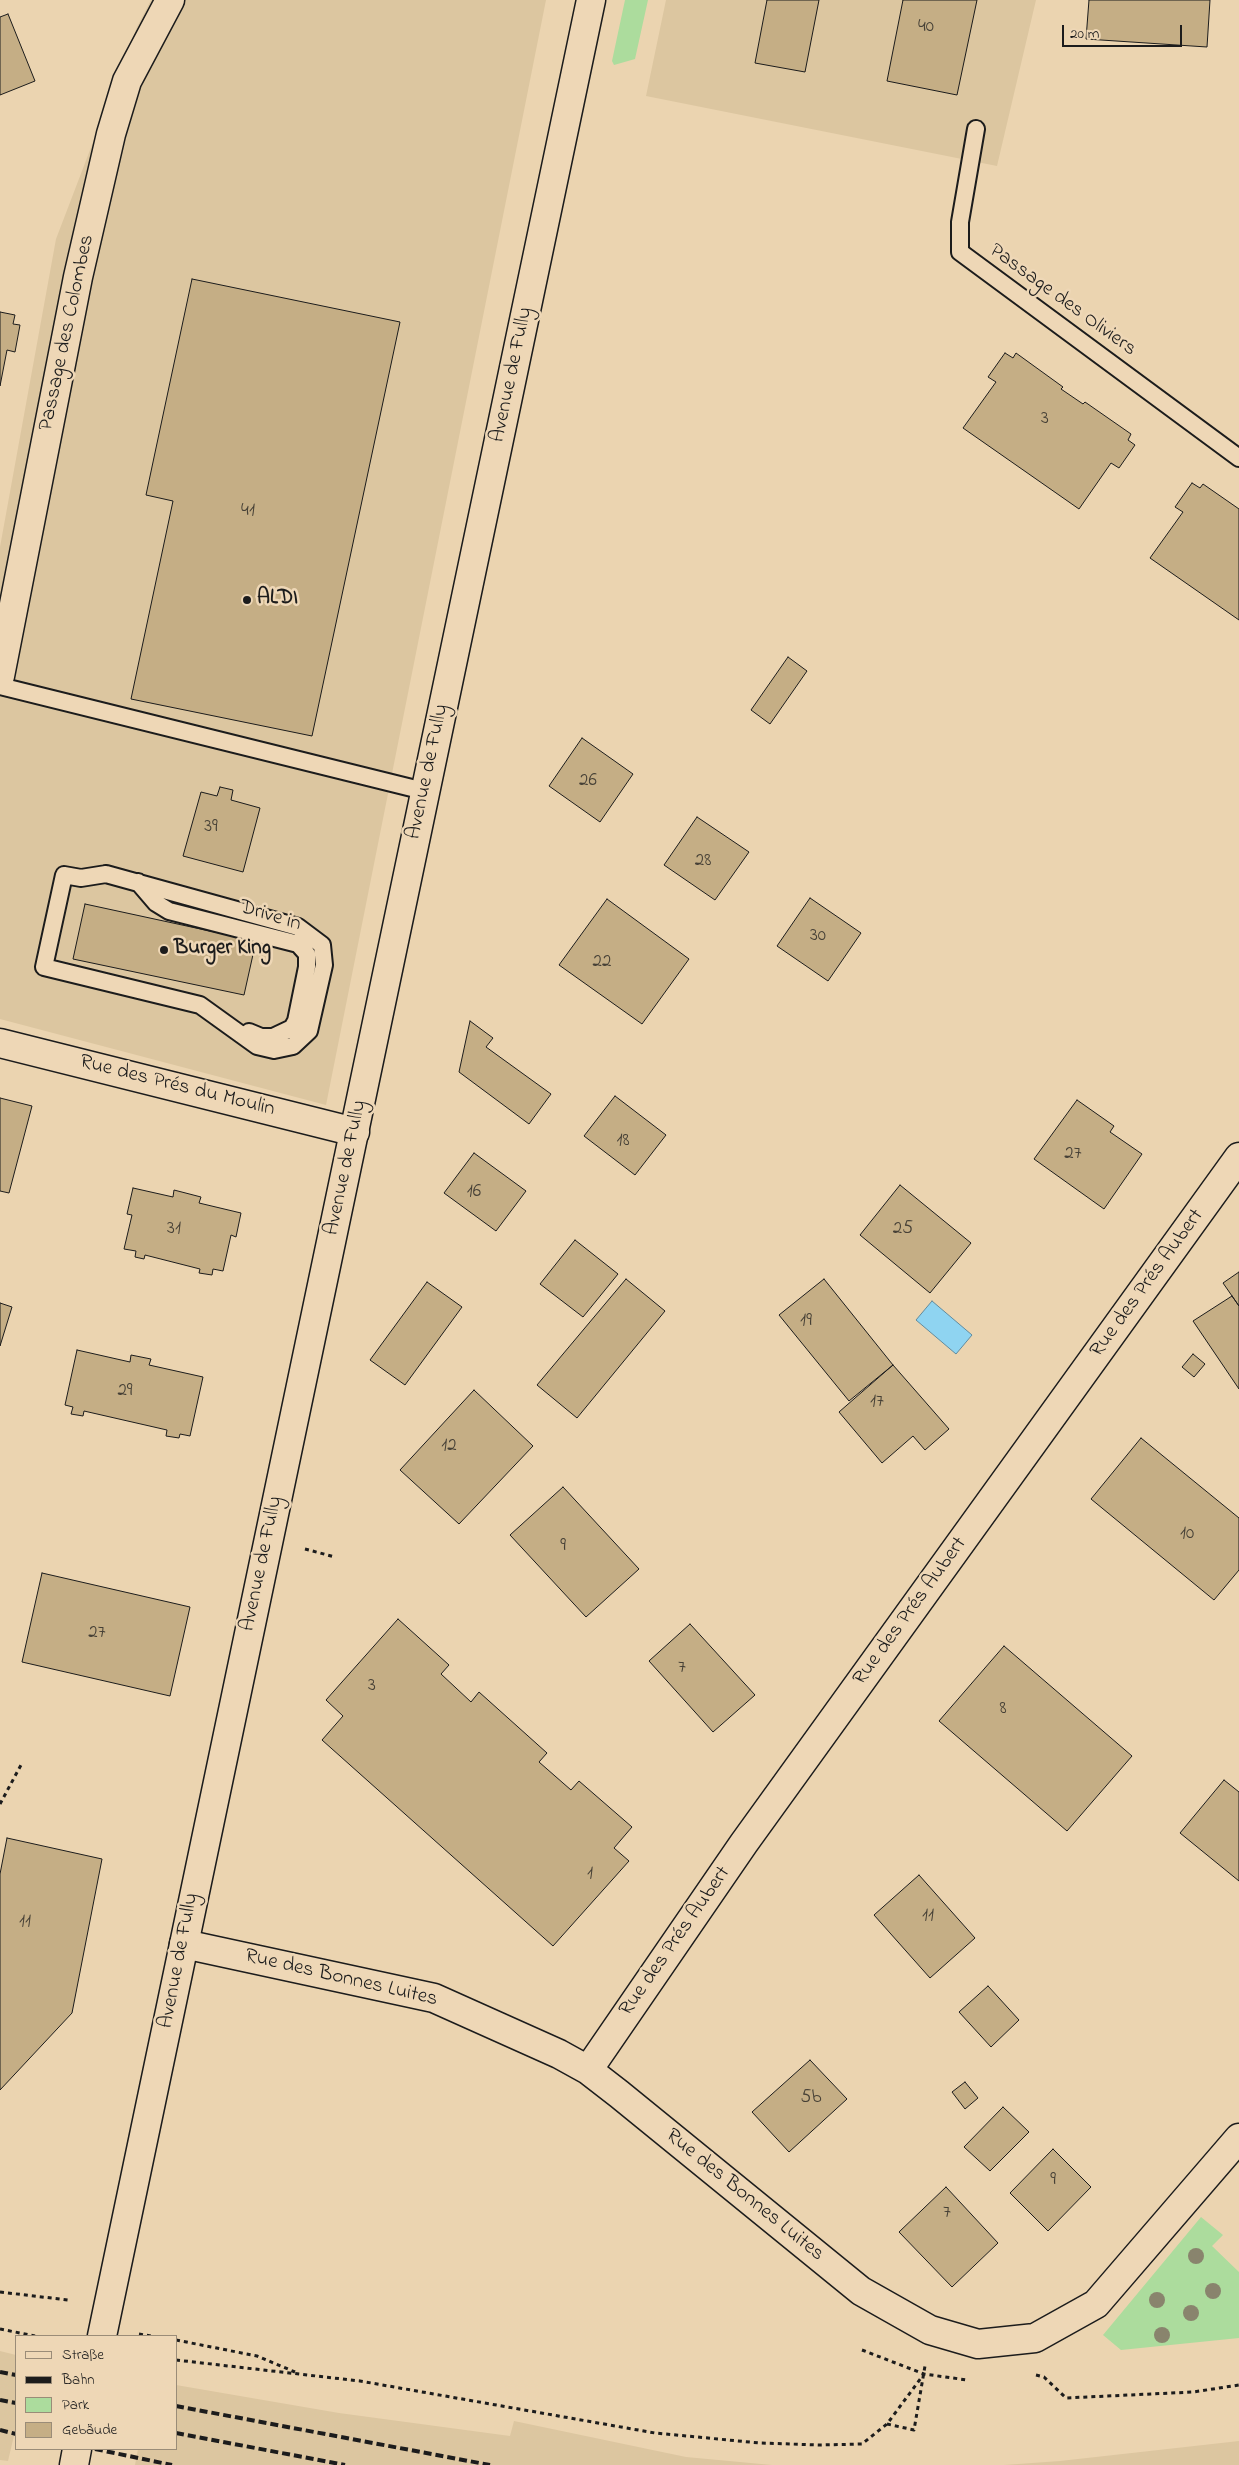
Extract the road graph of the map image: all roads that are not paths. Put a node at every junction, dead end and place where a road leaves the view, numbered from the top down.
1 (170, 0) edge
2 (591, 0) edge
3 (976, 129) dead end
4 (1239, 458) edge
5 (0, 676) edge
6 (0, 686) edge
7 (424, 791) junction
8 (222, 1020) joint
9 (0, 1043) edge
10 (355, 1132) junction
11 (1239, 1157) edge
12 (184, 1944) junction
13 (588, 2070) junction
14 (1239, 2138) edge
15 (102, 2335) edge
16 (77, 2450) edge
17 (74, 2465) edge

1 - 5 street, Passage des Colombes
2 - 7 street, Avenue de Fully
3 - 4 lane, Passage des Oliviers
6 - 7 lane
7 - 10 street, Avenue de Fully
8 - 8 lane
9 - 10 street, Rue des Prés du Moulin
10 - 12 street, Avenue de Fully
11 - 13 street, Rue des Prés Aubert
12 - 13 street, Rue des Bonnes Luites
12 - 15 street, Avenue de Fully
13 - 14 street, Rue des Bonnes Luites
16 - 17 street

